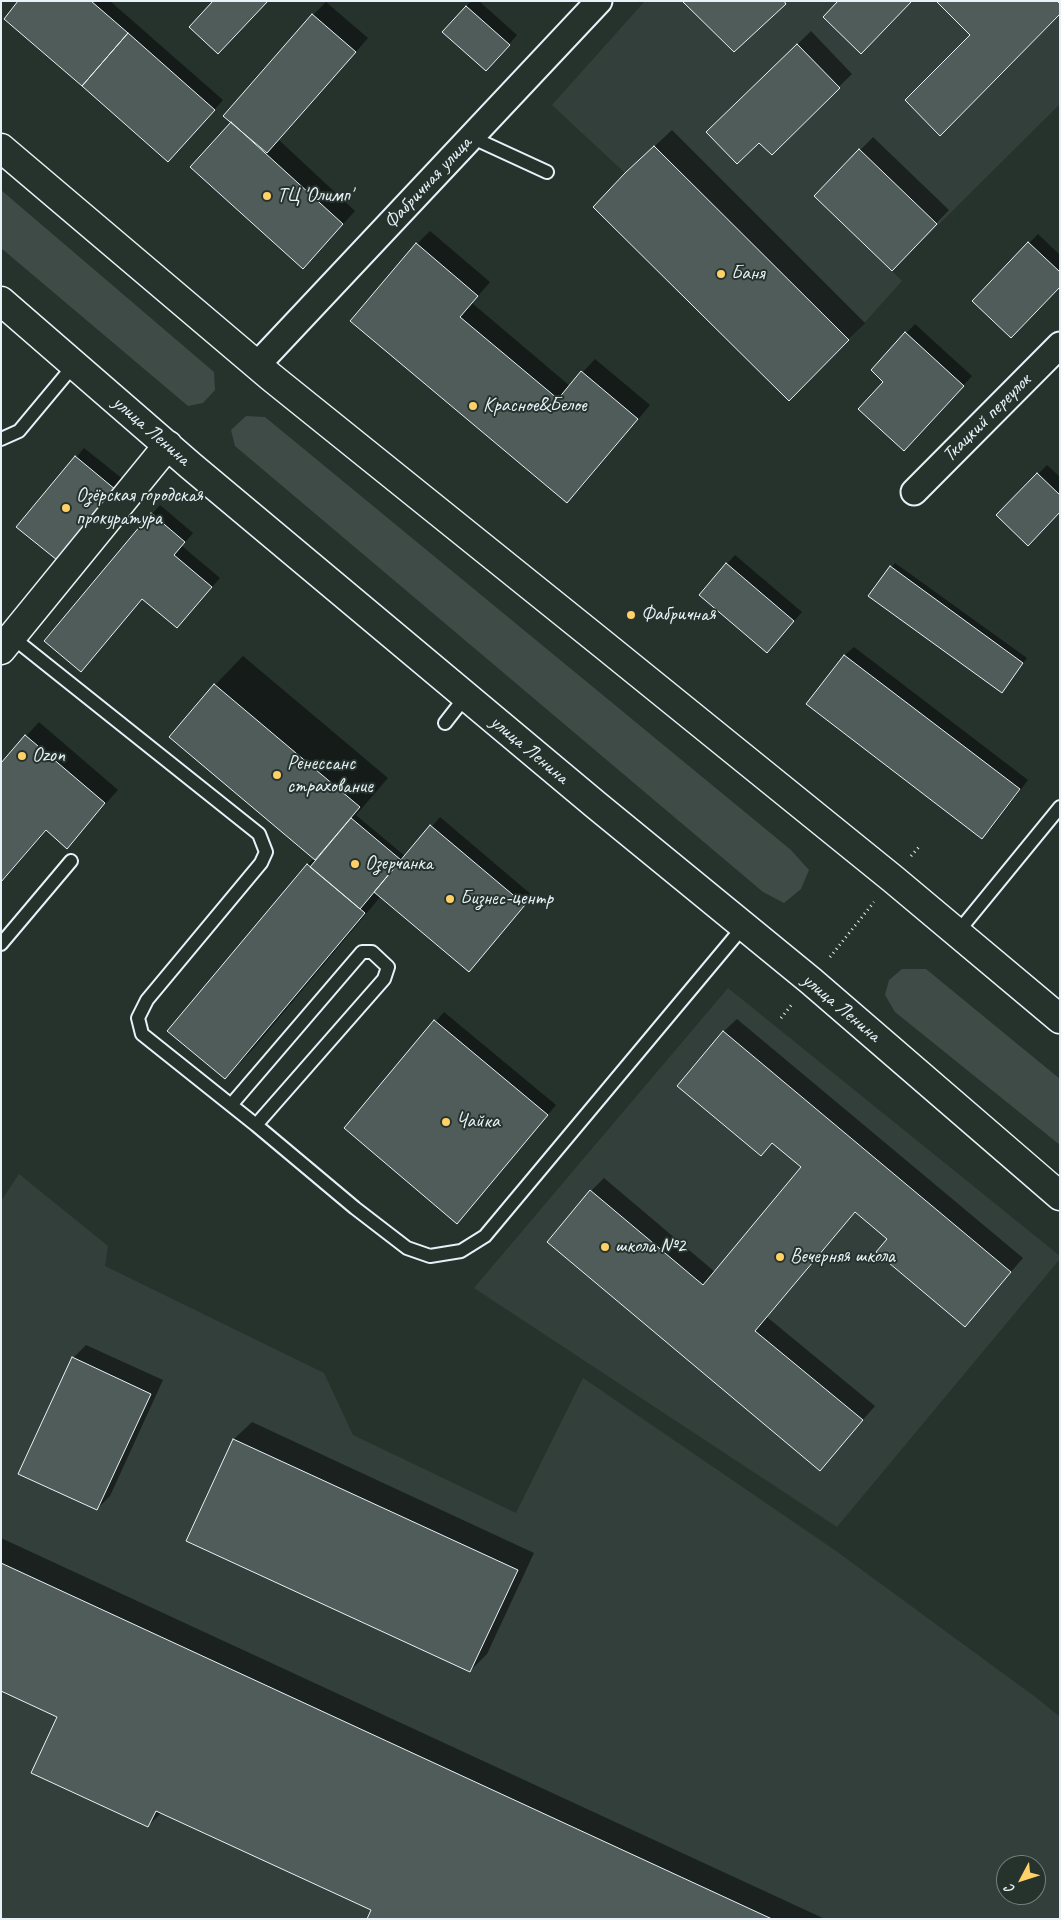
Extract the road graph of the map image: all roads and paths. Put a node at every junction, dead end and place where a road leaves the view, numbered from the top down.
1 (599, 1) edge
2 (471, 136) junction
3 (1, 148) edge
4 (547, 172) dead end
5 (1, 301) edge
6 (1060, 345) edge
7 (257, 364) junction
8 (74, 365) junction
9 (1, 439) edge
10 (168, 445) junction
11 (914, 492) dead end
12 (7, 643) edge
13 (466, 696) junction
14 (445, 723) dead end
15 (1060, 807) edge
16 (918, 847) dead end
17 (71, 861) dead end
18 (892, 879) junction
19 (743, 927) junction
20 (957, 933) junction
21 (1, 944) edge
22 (811, 981) junction
23 (781, 1018) dead end
24 (1060, 1019) edge
25 (231, 1105) junction
26 (256, 1125) junction
27 (1060, 1196) edge

1 - 2 street, Фабричная улица
2 - 4 lane
2 - 7 street, Фабричная улица
3 - 7 main road
5 - 8 main road, улица Ленина
6 - 11 street, Ткацкий переулок
7 - 18 main road
8 - 9 lane
8 - 10 main road, улица Ленина
10 - 12 main road
10 - 13 main road, улица Ленина
12 - 25 lane
13 - 14 lane
13 - 19 main road, улица Ленина
15 - 20 lane
16 - 18 path
17 - 21 lane
18 - 20 main road
18 - 22 path
19 - 22 main road, улица Ленина
19 - 26 lane
20 - 24 main road
22 - 23 path
22 - 27 main road, улица Ленина
25 - 26 lane
25 - 26 lane

